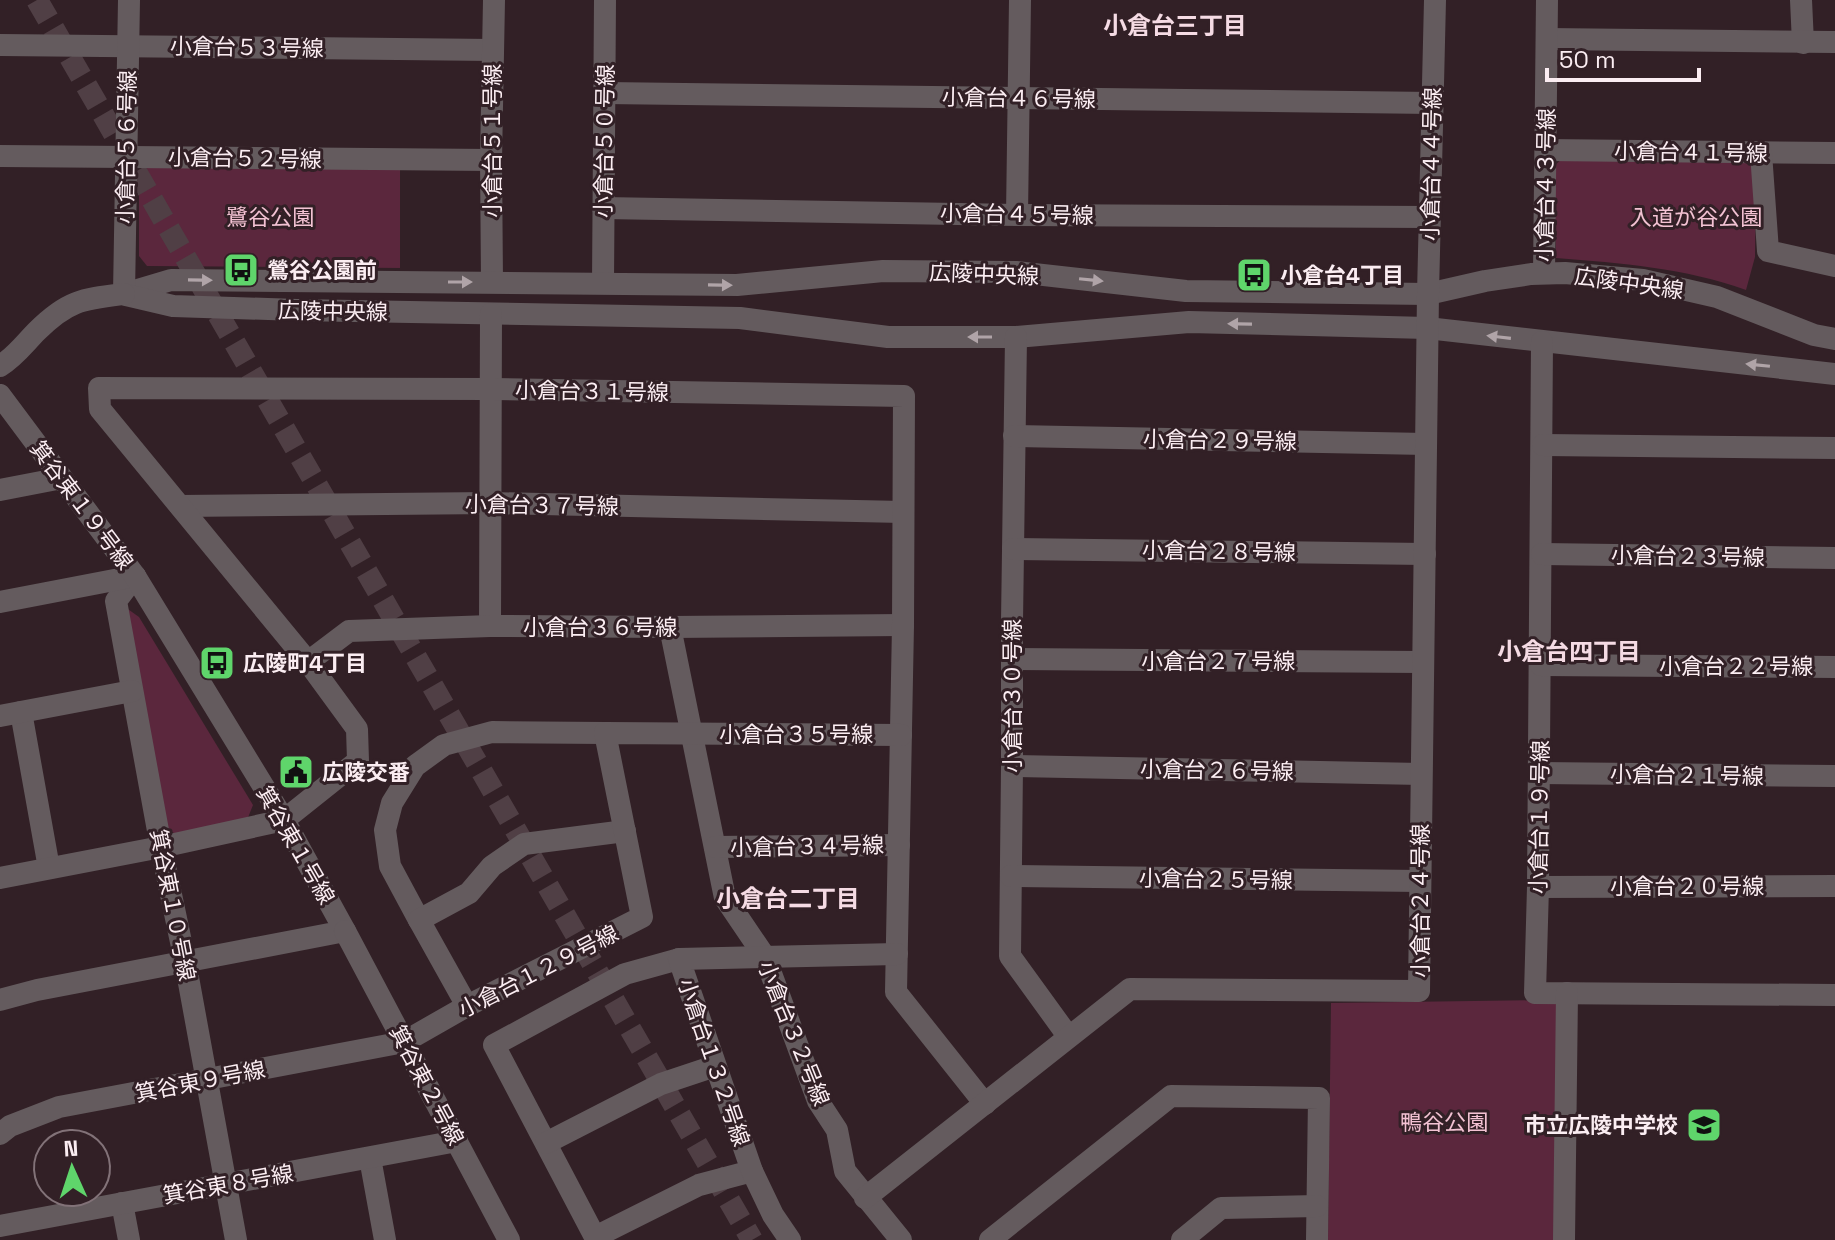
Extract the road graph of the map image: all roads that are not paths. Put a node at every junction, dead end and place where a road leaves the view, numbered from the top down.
1 (129, 0) edge
2 (494, 0) edge
3 (605, 0) edge
4 (1020, 0) edge
5 (1435, 0) edge
6 (1547, 0) edge
7 (1801, 0) edge
8 (1547, 39) junction
9 (1835, 42) edge
10 (1803, 43) junction
11 (0, 45) edge
12 (128, 46) junction
13 (493, 50) junction
14 (605, 93) junction
15 (1019, 98) junction
16 (1433, 103) junction
17 (1546, 150) junction
18 (1761, 153) junction
19 (1835, 153) edge
20 (0, 156) edge
21 (126, 157) junction
22 (491, 160) junction
23 (603, 208) junction
24 (1017, 215) junction
25 (1430, 217) junction
26 (1835, 266) edge
27 (1544, 273) junction
28 (492, 282) junction
29 (603, 283) junction
30 (124, 294) junction
31 (1428, 294) junction
32 (491, 314) junction
33 (1427, 328) junction
34 (1016, 337) junction
35 (1835, 339) edge
36 (1542, 342) junction
37 (0, 366) edge
38 (1835, 374) edge
39 (492, 389) junction
40 (0, 395) edge
41 (1014, 436) junction
42 (1426, 444) junction
43 (1543, 445) junction
44 (1835, 448) edge
45 (62, 478) junction
46 (0, 490) edge
47 (491, 503) junction
48 (180, 506) junction
49 (903, 512) junction
50 (1013, 549) junction
51 (1425, 554) junction
52 (1542, 554) junction
53 (1835, 558) edge
54 (135, 576) junction
55 (0, 602) edge
56 (903, 625) junction
57 (490, 626) junction
58 (670, 627) junction
59 (1012, 659) junction
60 (308, 662) junction
61 (1423, 662) junction
62 (1541, 665) junction
63 (1835, 667) edge
64 (132, 691) junction
65 (10, 714) edge
66 (605, 733) junction
67 (692, 733) junction
68 (901, 735) junction
69 (1012, 766) junction
70 (1539, 773) junction
71 (1421, 774) junction
72 (1835, 776) edge
73 (284, 820) junction
74 (625, 831) junction
75 (899, 845) junction
76 (161, 847) junction
77 (715, 847) junction
78 (49, 868) junction
79 (1011, 876) junction
80 (0, 878) edge
81 (1420, 881) junction
82 (1835, 886) edge
83 (1538, 887) junction
84 (419, 920) junction
85 (345, 931) junction
86 (897, 954) junction
87 (765, 957) junction
88 (679, 959) junction
89 (185, 961) junction
90 (1567, 993) junction
91 (1835, 995) edge
92 (0, 1000) edge
93 (467, 1006) junction
94 (1068, 1036) junction
95 (404, 1042) junction
96 (715, 1066) junction
97 (206, 1080) junction
98 (985, 1104) junction
99 (0, 1134) edge
100 (457, 1141) junction
101 (546, 1143) junction
102 (370, 1158) junction
103 (752, 1171) junction
104 (225, 1184) junction
105 (865, 1198) junction
106 (122, 1203) junction
107 (1317, 1206) junction
108 (0, 1226) edge
109 (129, 1240) edge
110 (236, 1240) edge
111 (385, 1240) edge
112 (509, 1240) edge
113 (790, 1240) edge
114 (901, 1240) edge
115 (990, 1240) edge
116 (1182, 1240) edge
117 (1317, 1240) edge
118 (1564, 1240) edge

1 - 12 street, 小倉台５６号線
2 - 13 street, 小倉台５１号線
3 - 14 street, 小倉台５０号線
4 - 15 street
5 - 16 street, 小倉台４４号線
6 - 8 street, 小倉台４３号線
7 - 10 street
8 - 10 street
8 - 17 street, 小倉台４３号線
9 - 10 street
11 - 12 street, 小倉台５３号線
12 - 13 street, 小倉台５３号線
12 - 21 street, 小倉台５６号線
13 - 22 street, 小倉台５１号線
14 - 15 street, 小倉台４６号線
14 - 23 street, 小倉台５０号線
15 - 16 street, 小倉台４６号線
15 - 24 street
16 - 25 street, 小倉台４４号線
17 - 18 street, 小倉台４１号線
17 - 27 street, 小倉台４３号線
18 - 19 street, 小倉台４１号線
18 - 26 street
20 - 21 street, 小倉台５２号線
21 - 22 street, 小倉台５２号線
21 - 30 street, 小倉台５６号線
22 - 28 street, 小倉台５１号線
23 - 24 street, 小倉台４５号線
23 - 29 street, 小倉台５０号線
24 - 25 street, 小倉台４５号線
25 - 31 street, 小倉台４４号線
27 - 31 street, 広陵中央線
27 - 35 street, 広陵中央線
28 - 29 street, 広陵中央線
30 -> 28 street, 広陵中央線
29 -> 31 street, 広陵中央線
30 - 32 street, 広陵中央線
30 - 37 street, 広陵中央線
31 - 33 street, 小倉台４４号線
34 -> 32 street, 広陵中央線
32 - 39 street
33 -> 34 street, 広陵中央線
36 -> 33 street, 広陵中央線
33 - 42 street, 小倉台２４号線
34 - 41 street, 小倉台３０号線
38 -> 36 street, 広陵中央線
36 - 43 street, 小倉台１９号線
39 - 47 street
39 - 48 street, 小倉台３１号線
39 - 49 street, 小倉台３１号線
40 - 45 street, 箕谷東１９号線
41 - 42 street, 小倉台２９号線
41 - 50 street, 小倉台３０号線
42 - 51 street, 小倉台２４号線
43 - 44 street
43 - 52 street, 小倉台１９号線
45 - 46 street
45 - 54 street, 箕谷東１９号線
47 - 48 street, 小倉台３７号線
47 - 49 street, 小倉台３７号線
47 - 57 street
48 - 60 street, 小倉台３１号線
49 - 56 street, 小倉台３１号線
50 - 51 street, 小倉台２８号線
50 - 59 street, 小倉台３０号線
51 - 61 street, 小倉台２４号線
52 - 53 street, 小倉台２３号線
52 - 62 street, 小倉台１９号線
54 - 55 street
54 - 64 street, 箕谷東１０号線
54 - 73 street, 箕谷東１号線
56 - 58 street, 小倉台３６号線
56 - 68 street, 小倉台３１号線
57 - 58 street, 小倉台３６号線
57 - 60 street, 小倉台３６号線
58 - 67 street, 小倉台３２号線
59 - 61 street, 小倉台２７号線
59 - 69 street, 小倉台３０号線
60 - 73 street, 小倉台３１号線
61 - 71 street, 小倉台２４号線
62 - 63 street, 小倉台２２号線
62 - 70 street, 小倉台１９号線
64 - 65 street
64 - 76 street, 箕谷東１０号線
65 - 78 street
66 - 67 street
66 - 74 street, 小倉台１２９号線
66 - 84 street
67 - 68 street, 小倉台３５号線
67 - 77 street, 小倉台３２号線
68 - 75 street, 小倉台３１号線
69 - 71 street, 小倉台２６号線
69 - 79 street, 小倉台３０号線
70 - 72 street, 小倉台２１号線
70 - 83 street, 小倉台１９号線
71 - 81 street, 小倉台２４号線
73 - 76 street
73 - 85 street, 箕谷東１号線
74 - 84 street
74 - 93 street, 小倉台１２９号線
75 - 77 street, 小倉台３４号線
75 - 86 street, 小倉台３１号線
76 - 78 street
76 - 89 street, 箕谷東１０号線
77 - 87 street, 小倉台３２号線
78 - 80 street
79 - 81 street, 小倉台２５号線
79 - 94 street, 小倉台３０号線
81 - 94 street, 小倉台２４号線
82 - 83 street, 小倉台２０号線
83 - 90 street, 小倉台１９号線
84 - 93 street
85 - 89 street, 箕谷東１号線
85 - 95 street, 箕谷東２号線
86 - 87 street, 小倉台１３２号線
86 - 98 street, 小倉台３１号線
87 - 88 street, 小倉台１３２号線
87 - 105 street, 小倉台３２号線
88 - 96 street, 小倉台１３２号線
88 - 101 street
89 - 92 street, 箕谷東１号線
89 - 97 street, 箕谷東１０号線
90 - 91 street, 小倉台１９号線
90 - 118 street
93 - 95 street, 小倉台１２９号線
94 - 98 street, 小倉台２４号線
95 - 97 street, 箕谷東９号線
95 - 100 street, 箕谷東２号線
96 - 101 street
96 - 103 street, 小倉台１３２号線
97 - 99 street, 箕谷東９号線
97 - 104 street, 箕谷東１０号線
98 - 105 street, 小倉台２４号線
100 - 102 street, 箕谷東８号線
100 - 112 street, 箕谷東２号線
101 - 103 street
102 - 104 street, 箕谷東８号線
102 - 111 street
103 - 113 street, 小倉台１３２号線
104 - 106 street, 箕谷東８号線
104 - 110 street, 箕谷東１０号線
105 - 114 street, 小倉台３２号線
106 - 108 street, 箕谷東８号線
106 - 109 street
107 - 115 street
107 - 116 street
107 - 117 street

